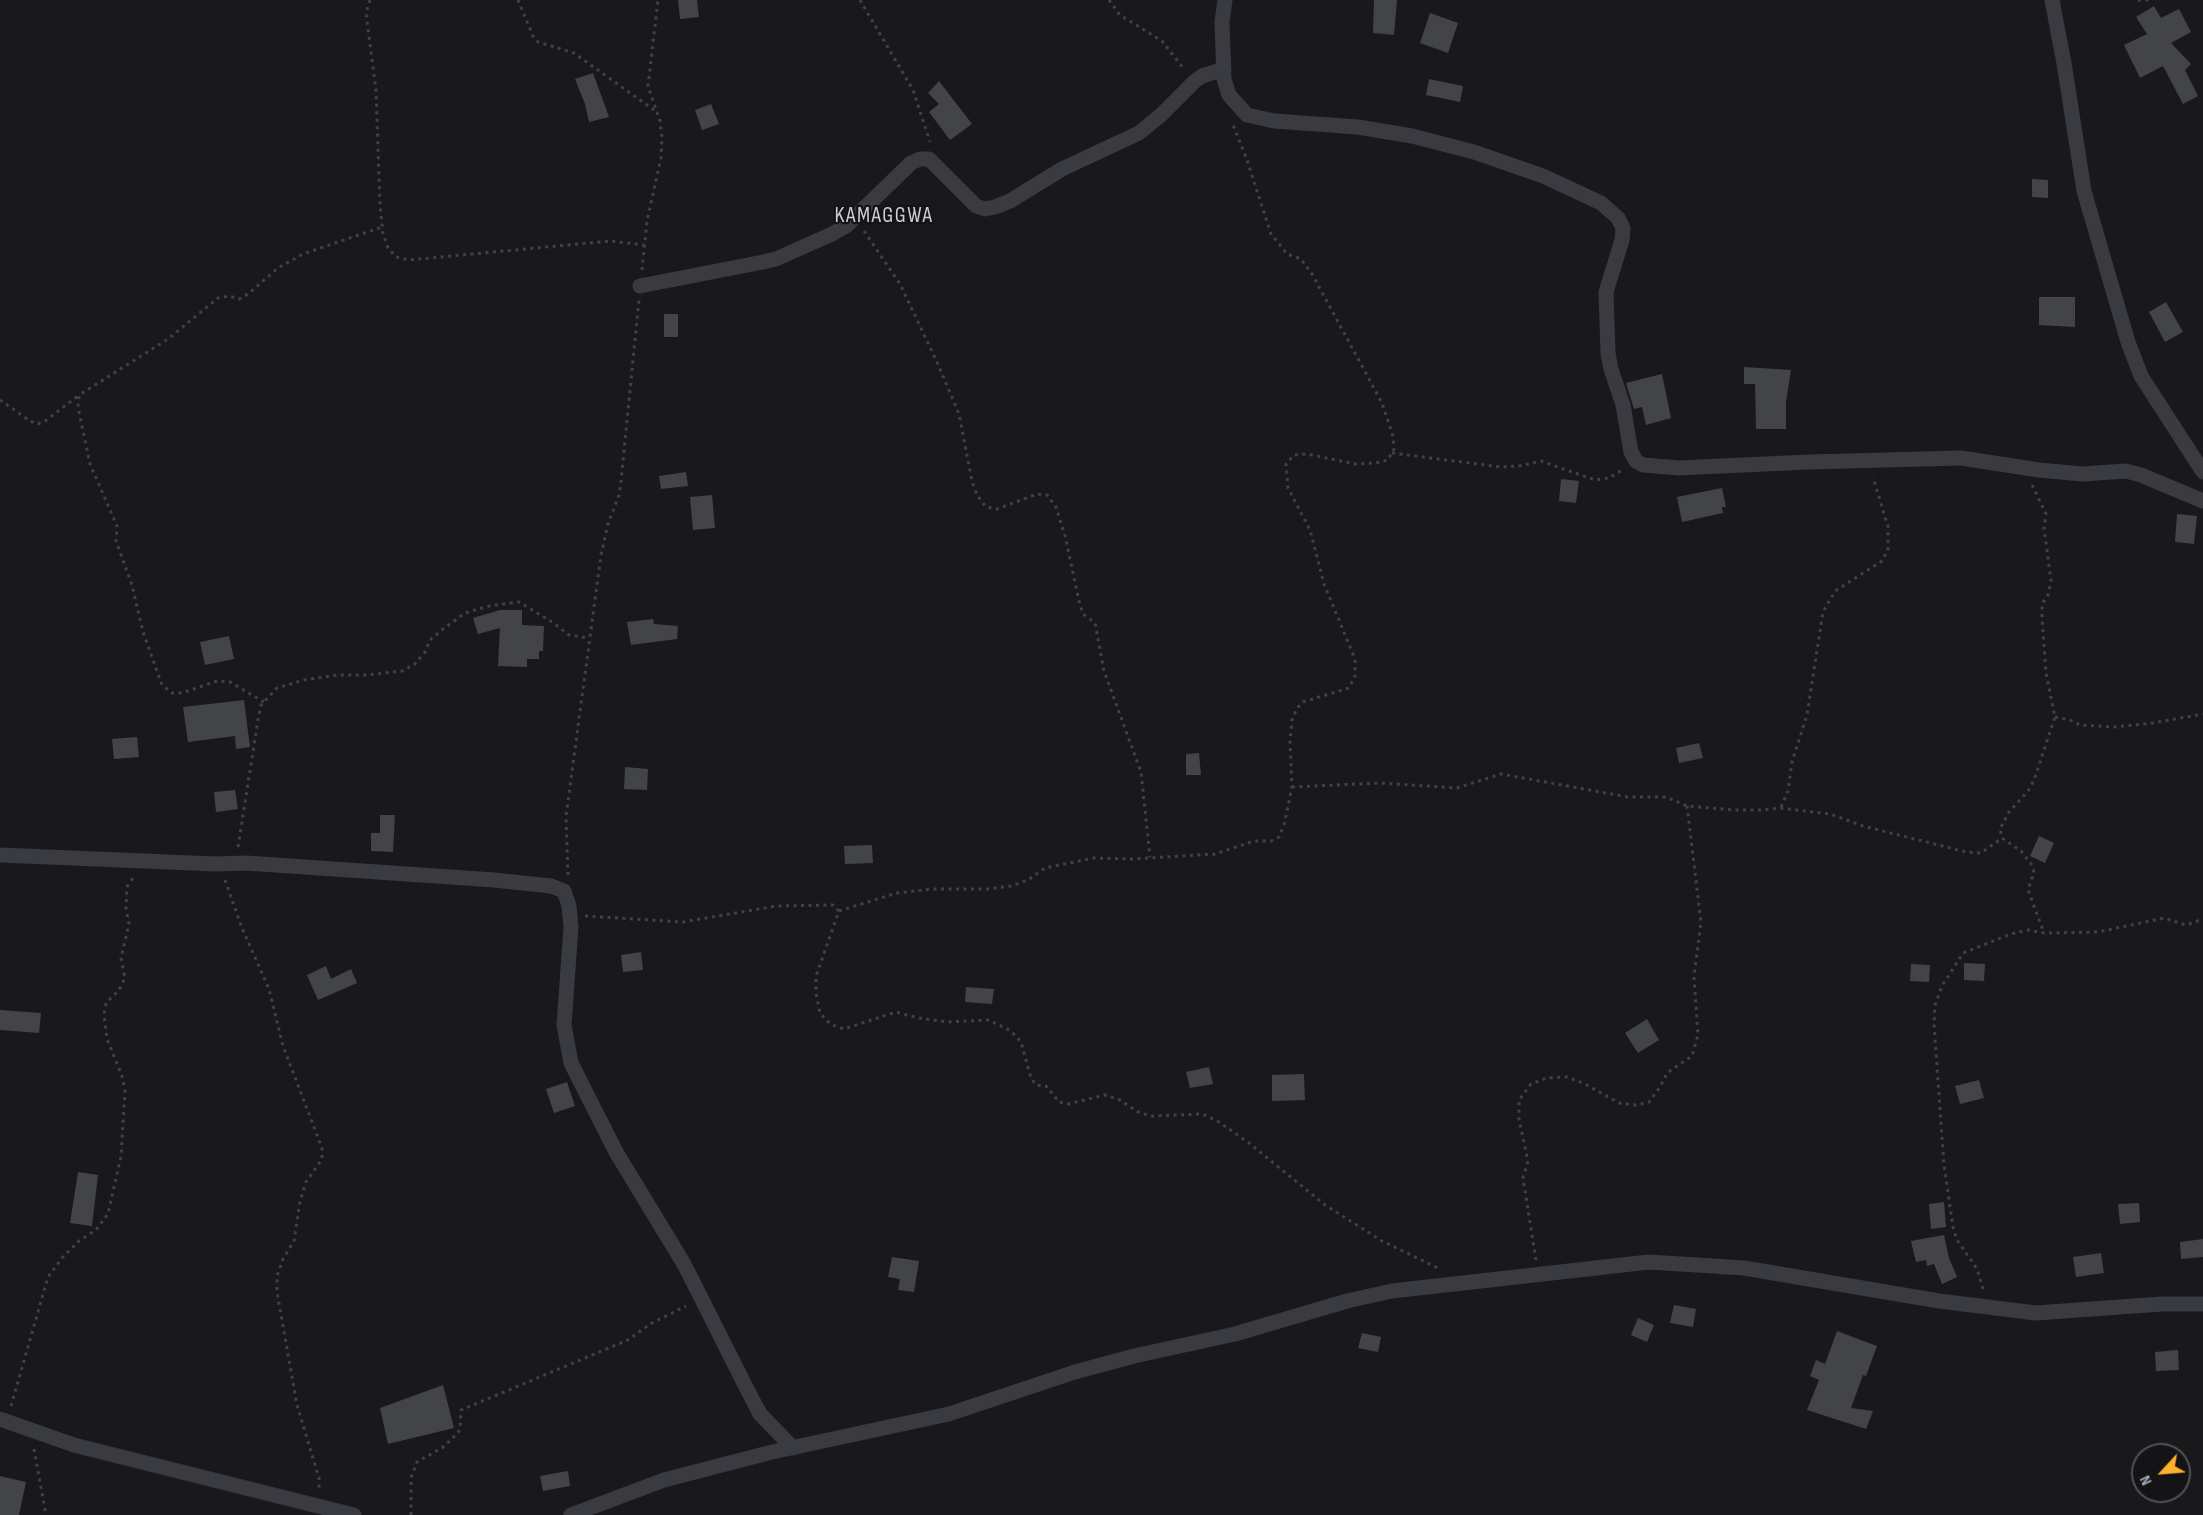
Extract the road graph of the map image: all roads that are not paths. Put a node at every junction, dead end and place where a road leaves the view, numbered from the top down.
1 (1225, 0) edge
2 (2052, 0) edge
3 (1224, 69) junction
4 (640, 286) road end
5 (2203, 472) edge
6 (2203, 501) edge
7 (0, 855) edge
8 (2203, 1304) edge
9 (3, 1421) edge
10 (793, 1448) junction
11 (319, 1510) edge
12 (354, 1515) edge
13 (571, 1515) edge

1 - 3 street
2 - 5 street
3 - 4 street
3 - 6 street
7 - 10 street
8 - 10 street
9 - 11 street
10 - 13 street
11 - 12 street

